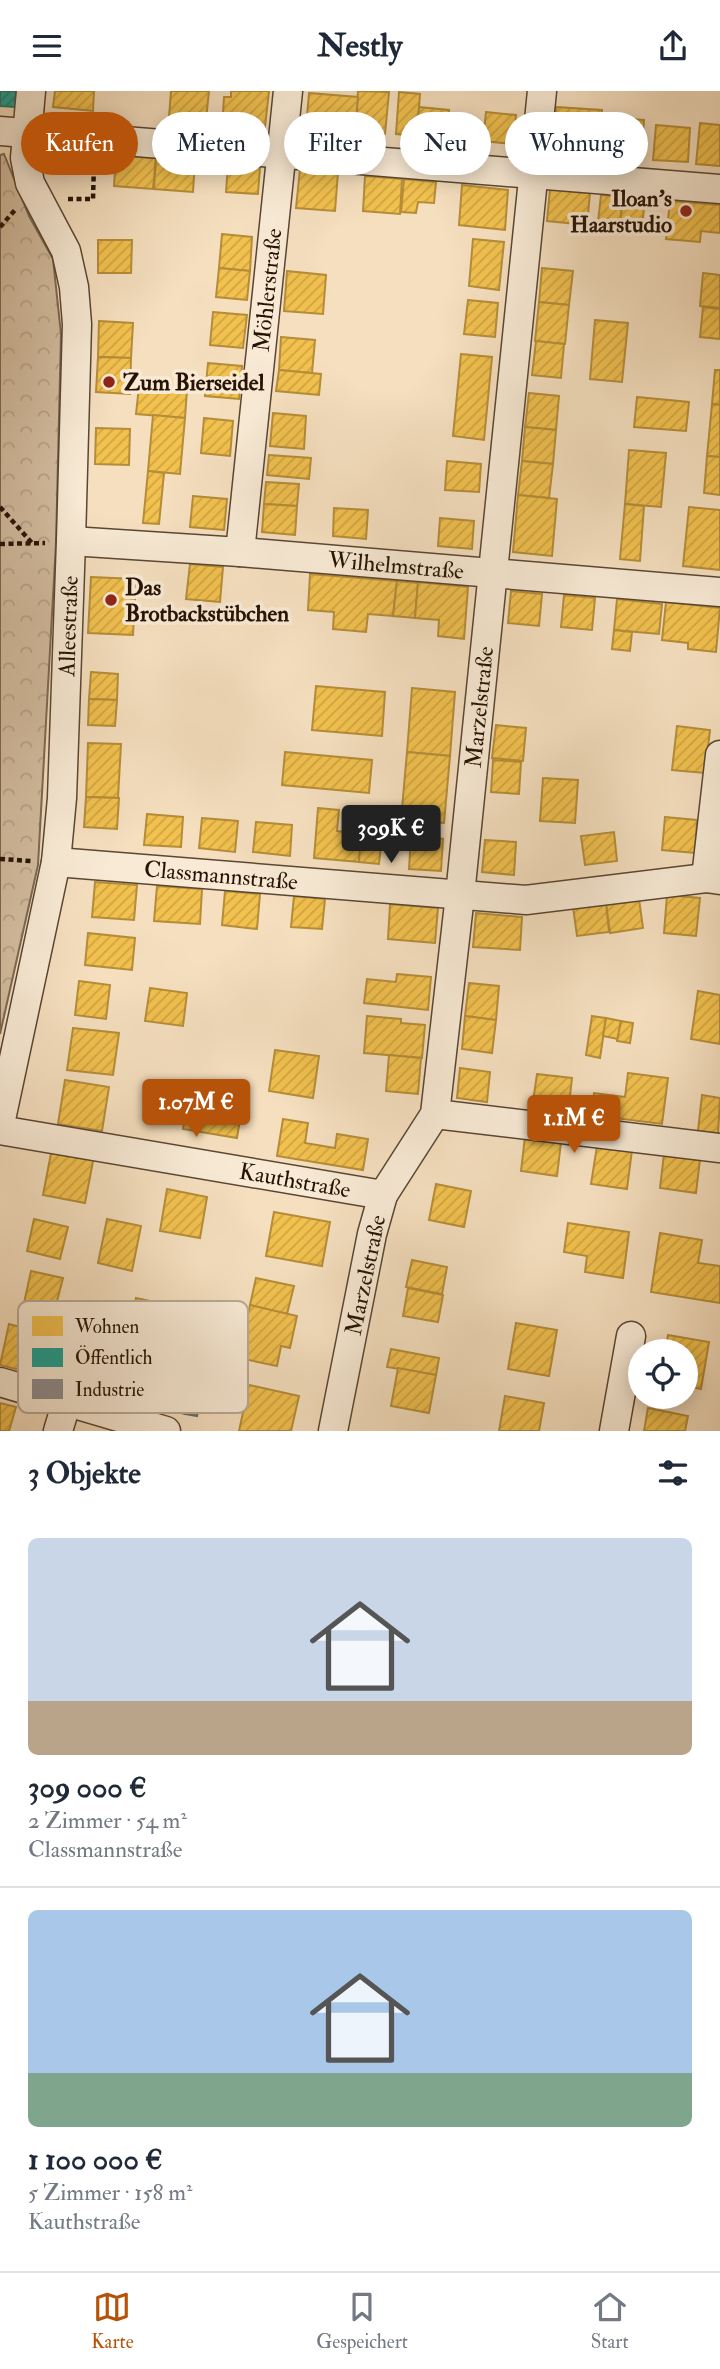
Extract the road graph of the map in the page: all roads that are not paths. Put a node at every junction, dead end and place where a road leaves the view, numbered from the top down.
1 (31, 91) edge
2 (288, 91) edge
3 (542, 91) edge
4 (540, 112) edge
5 (13, 132) edge
6 (282, 153) junction
7 (505, 171) edge
8 (534, 175) edge
9 (557, 175) edge
10 (720, 189) edge
11 (71, 541) junction
12 (240, 552) junction
13 (492, 573) junction
14 (720, 592) edge
15 (720, 755) edge
16 (56, 862) junction
17 (713, 879) edge
18 (460, 895) junction
19 (435, 1114) junction
20 (0, 1123) edge
21 (0, 1130) edge
22 (720, 1148) edge
23 (383, 1195) junction
24 (631, 1336) dead end
25 (0, 1382) edge
26 (18, 1387) edge
27 (63, 1413) edge
28 (107, 1413) edge
29 (58, 1431) edge
30 (166, 1431) edge
31 (333, 1431) edge
32 (614, 1431) edge

1 - 5 street, Alleestraße
2 - 6 street, Möhlerstraße
3 - 4 street, Marzelstraße
5 - 6 street
5 - 11 street, Alleestraße
6 - 7 street
6 - 12 street, Möhlerstraße
8 - 13 street, Marzelstraße
9 - 10 street
11 - 12 street, Wilhelmstraße
11 - 16 street, Alleestraße
12 - 13 street, Wilhelmstraße
13 - 14 street, Wilhelmstraße
13 - 18 street, Marzelstraße
15 - 17 street
16 - 18 street, Classmannstraße
16 - 20 street, Alleestraße
17 - 18 street, Classmannstraße
18 - 19 street, Marzelstraße
19 - 22 street
19 - 23 street, Marzelstraße
21 - 23 street, Kauthstraße
23 - 31 street, Marzelstraße
24 - 32 street
25 - 26 street
27 - 29 street
28 - 30 street

